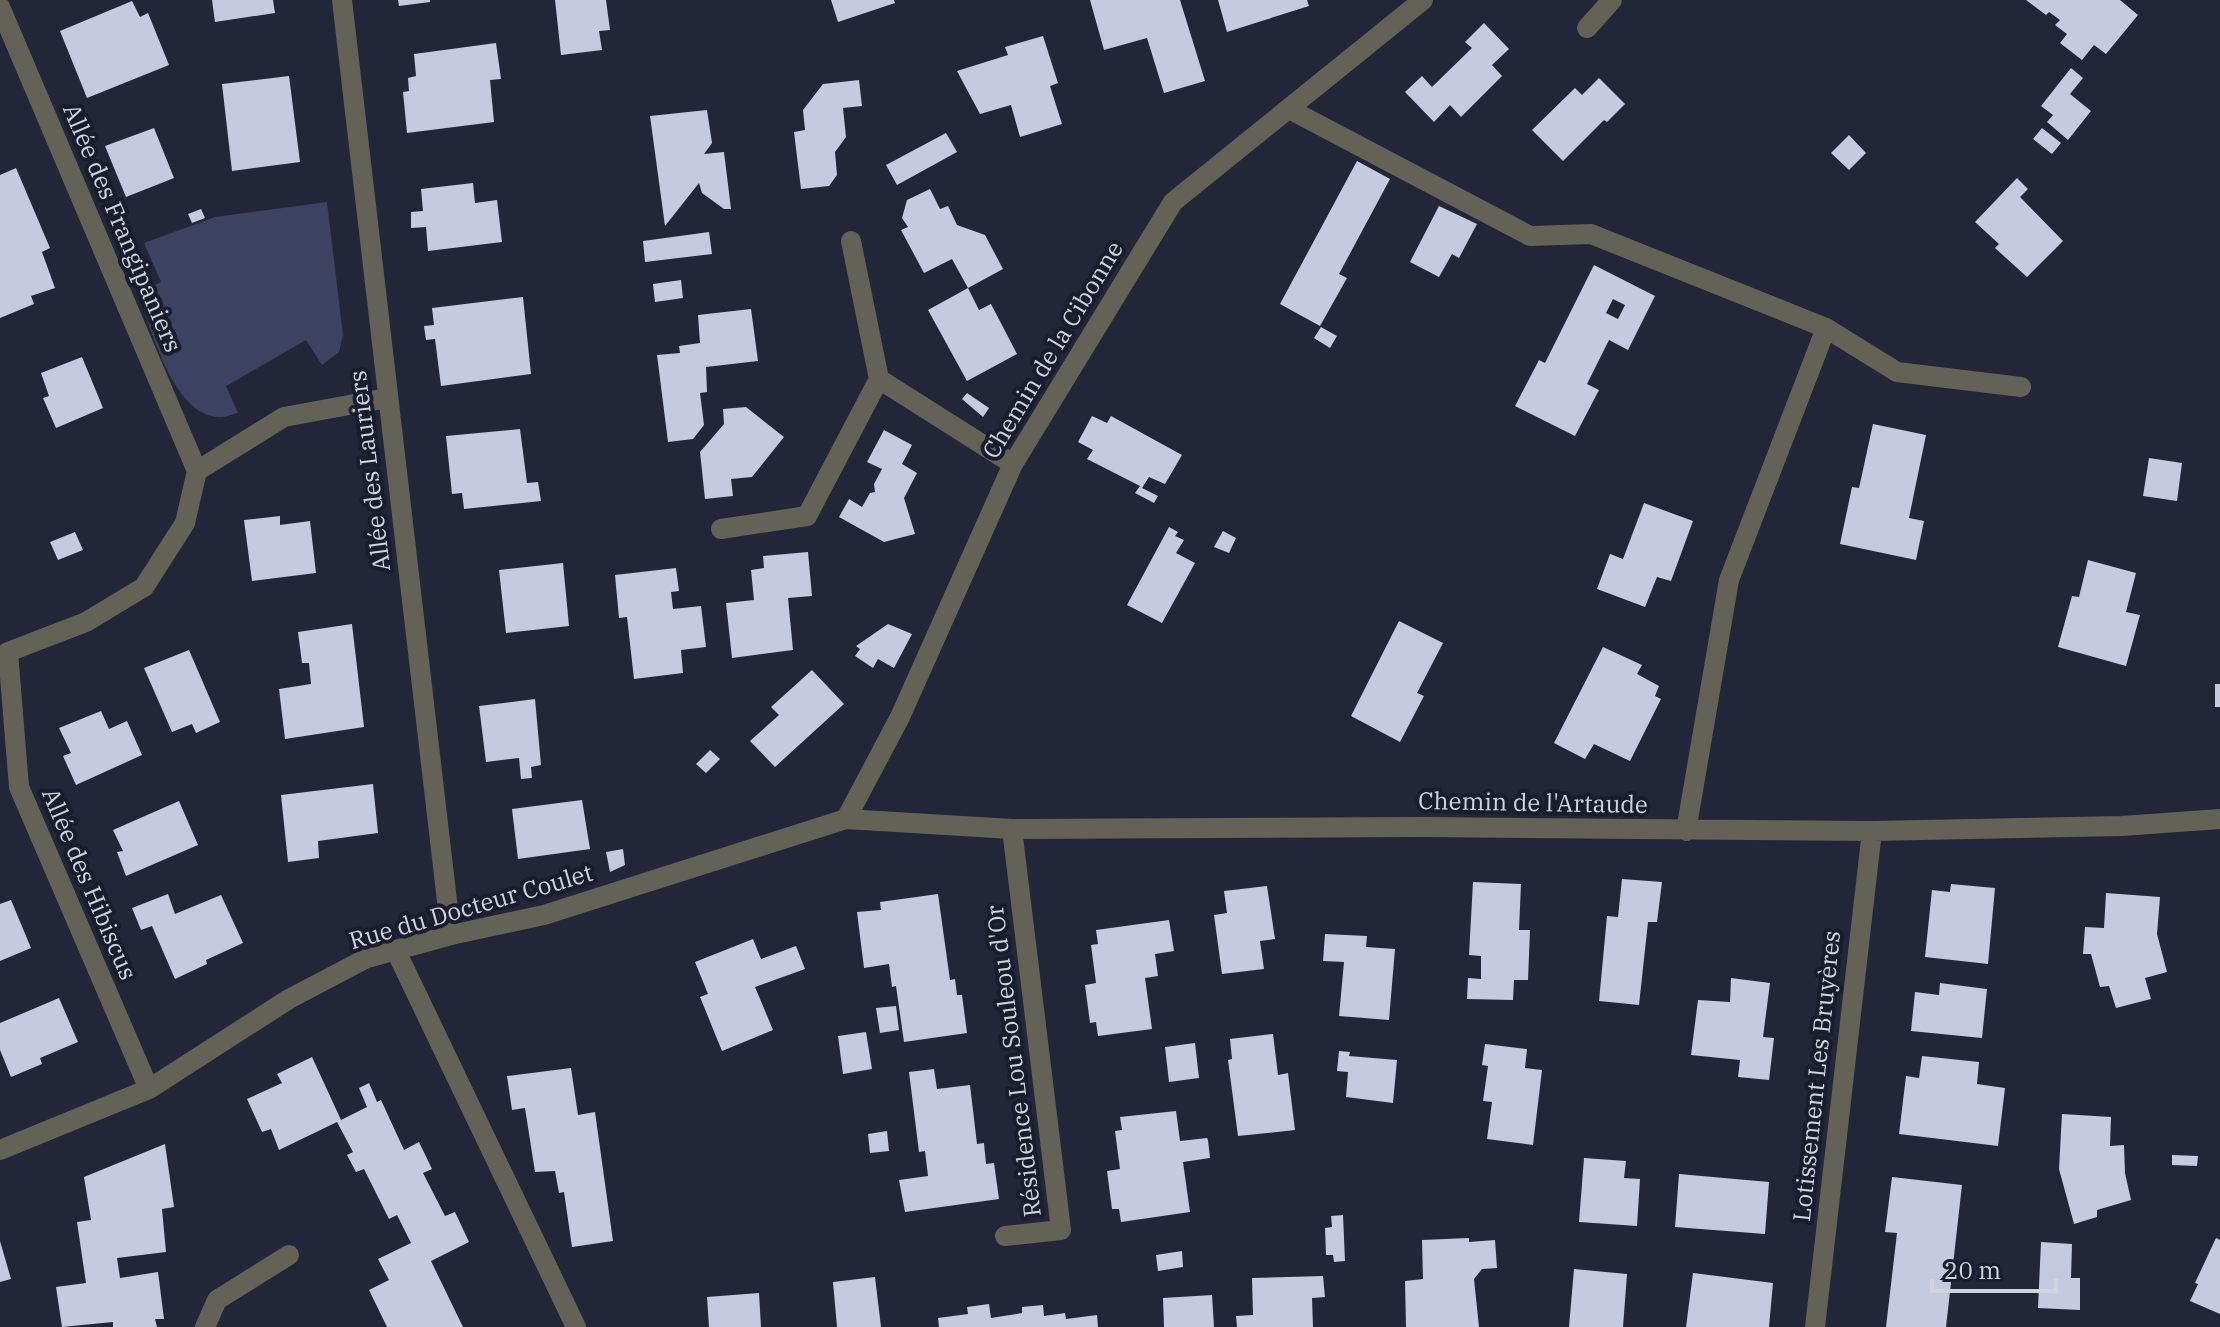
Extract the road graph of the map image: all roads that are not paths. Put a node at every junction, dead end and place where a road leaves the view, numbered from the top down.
1 (342, 0) edge
2 (1423, 0) edge
3 (1612, 0) edge
4 (0, 7) edge
5 (1587, 28) dead end
6 (1289, 109) junction
7 (851, 241) dead end
8 (1826, 328) junction
9 (879, 379) junction
10 (2021, 387) dead end
11 (387, 398) junction
12 (1013, 464) junction
13 (197, 471) junction
14 (721, 529) dead end
15 (4, 648) edge
16 (846, 819) junction
17 (2220, 819) edge
18 (1012, 829) junction
19 (1686, 831) junction
20 (1872, 831) junction
21 (451, 935) junction
22 (396, 951) junction
23 (149, 1089) junction
24 (0, 1150) edge
25 (1005, 1236) dead end
26 (289, 1255) dead end
27 (205, 1327) edge
28 (576, 1327) edge
29 (1815, 1327) edge

1 - 11 street, Allée des Lauriers
2 - 6 street, Chemin de la Cibonne
3 - 5 street
4 - 13 street, Allée des Frangipaniers
6 - 8 street
6 - 12 street, Chemin de la Cibonne
7 - 9 street
8 - 10 street
8 - 19 street
9 - 12 street
9 - 14 street
11 - 13 street
11 - 21 street, Allée des Lauriers
12 - 16 street, Chemin de la Cibonne
13 - 15 street, Allée des Hibiscus
15 - 23 street, Allée des Hibiscus
16 - 18 street, Chemin de l'Artaude
16 - 21 street, Rue du Docteur Coulet
17 - 20 street, Chemin de l'Artaude
18 - 19 street, Chemin de l'Artaude
18 - 25 street, Résidence Lou Souleou d'Or
19 - 20 street, Chemin de l'Artaude
20 - 29 street, Lotissement Les Bruyères
21 - 22 street, Rue du Docteur Coulet
22 - 23 street, Rue du Docteur Coulet
22 - 28 street
23 - 24 street, Rue du Docteur Coulet
26 - 27 street

